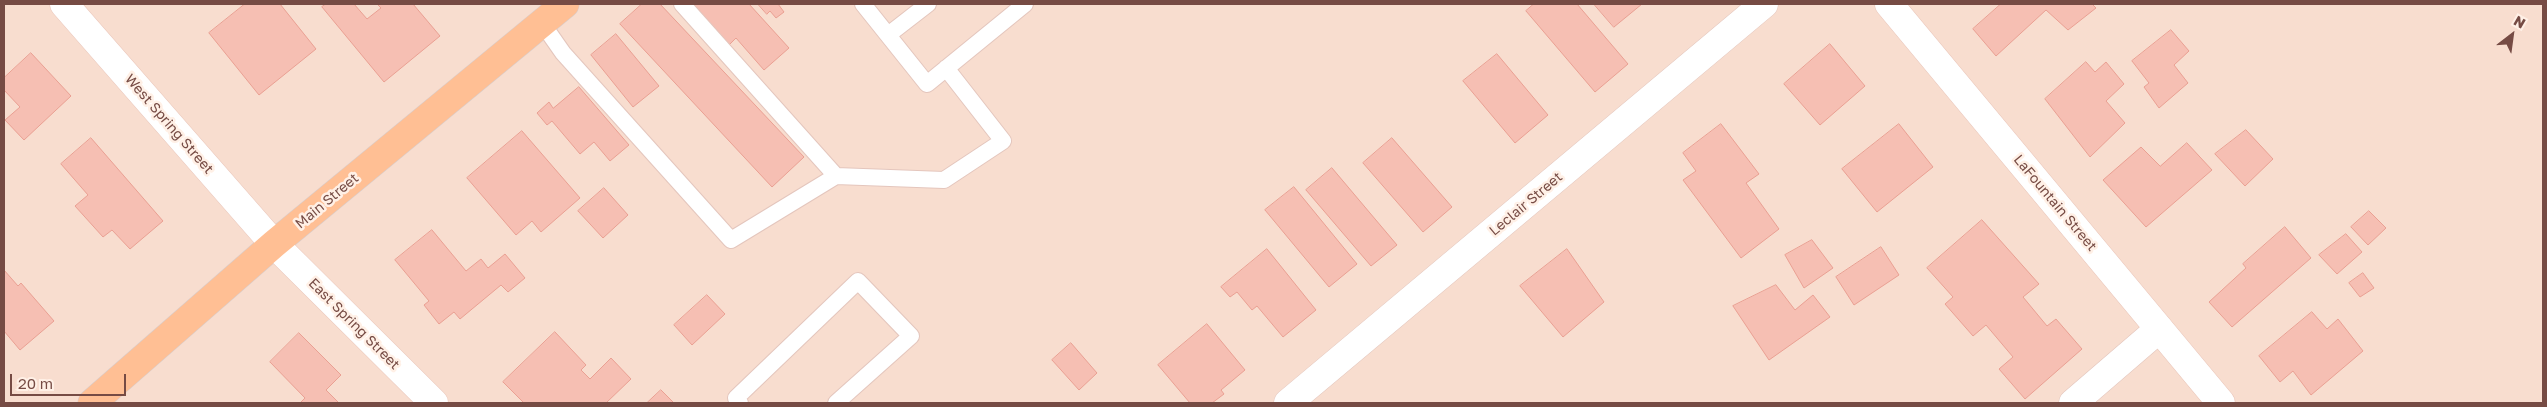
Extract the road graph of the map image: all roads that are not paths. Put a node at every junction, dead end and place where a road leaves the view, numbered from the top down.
1 (64, 4) edge
2 (565, 4) edge
3 (682, 4) edge
4 (863, 4) edge
5 (928, 4) edge
6 (1025, 4) edge
7 (1764, 4) edge
8 (1889, 4) edge
9 (542, 23) junction
10 (888, 35) junction
11 (946, 68) junction
12 (836, 176) junction
13 (274, 244) junction
14 (2159, 329) junction
15 (92, 403) edge
16 (434, 403) edge
17 (740, 403) edge
18 (836, 403) edge
19 (1288, 403) edge
20 (2073, 403) edge
21 (2221, 403) edge

1 - 13 street, West Spring Street
2 - 9 main road, Main Street
3 - 12 lane
4 - 10 lane
5 - 10 lane
6 - 11 lane
7 - 19 street, Leclair Street
8 - 14 street, LaFountain Street
9 - 12 lane
9 - 13 main road, Main Street
10 - 11 lane
11 - 12 lane
13 - 15 main road, Main Street
13 - 16 street, East Spring Street
14 - 20 street
14 - 21 street, LaFountain Street
17 - 18 lane

